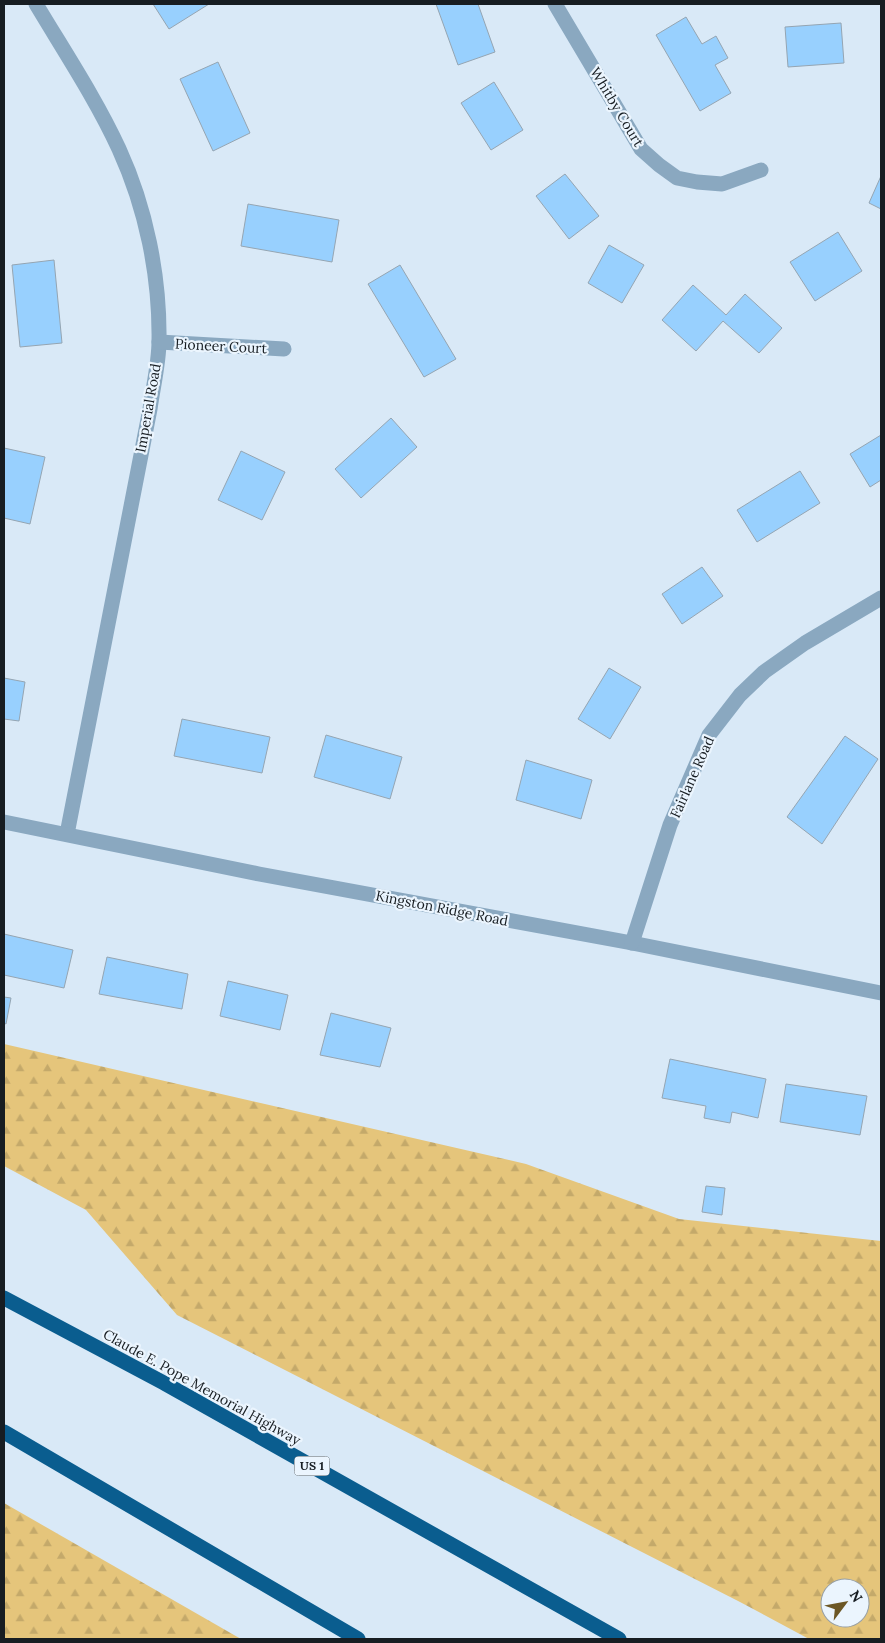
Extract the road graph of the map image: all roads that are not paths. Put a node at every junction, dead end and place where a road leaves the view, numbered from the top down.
1 (36, 4) edge
2 (555, 4) edge
3 (761, 170) dead end
4 (159, 342) junction
5 (284, 349) dead end
6 (881, 598) edge
7 (4, 822) edge
8 (67, 834) junction
9 (632, 944) junction
10 (881, 992) edge
11 (4, 1298) edge
12 (4, 1432) edge
13 (358, 1639) edge
14 (619, 1639) edge

1 - 4 street, Imperial Road
2 - 3 street, Whitby Court
4 - 5 street, Pioneer Court
4 - 8 street, Imperial Road
6 - 9 street, Fairlane Road
7 - 8 street, Kingston Ridge Road
8 - 9 street, Kingston Ridge Road
9 - 10 street, Kingston Ridge Road
11 - 14 highway, Claude E. Pope Memorial Highway / US 1
12 - 13 highway

